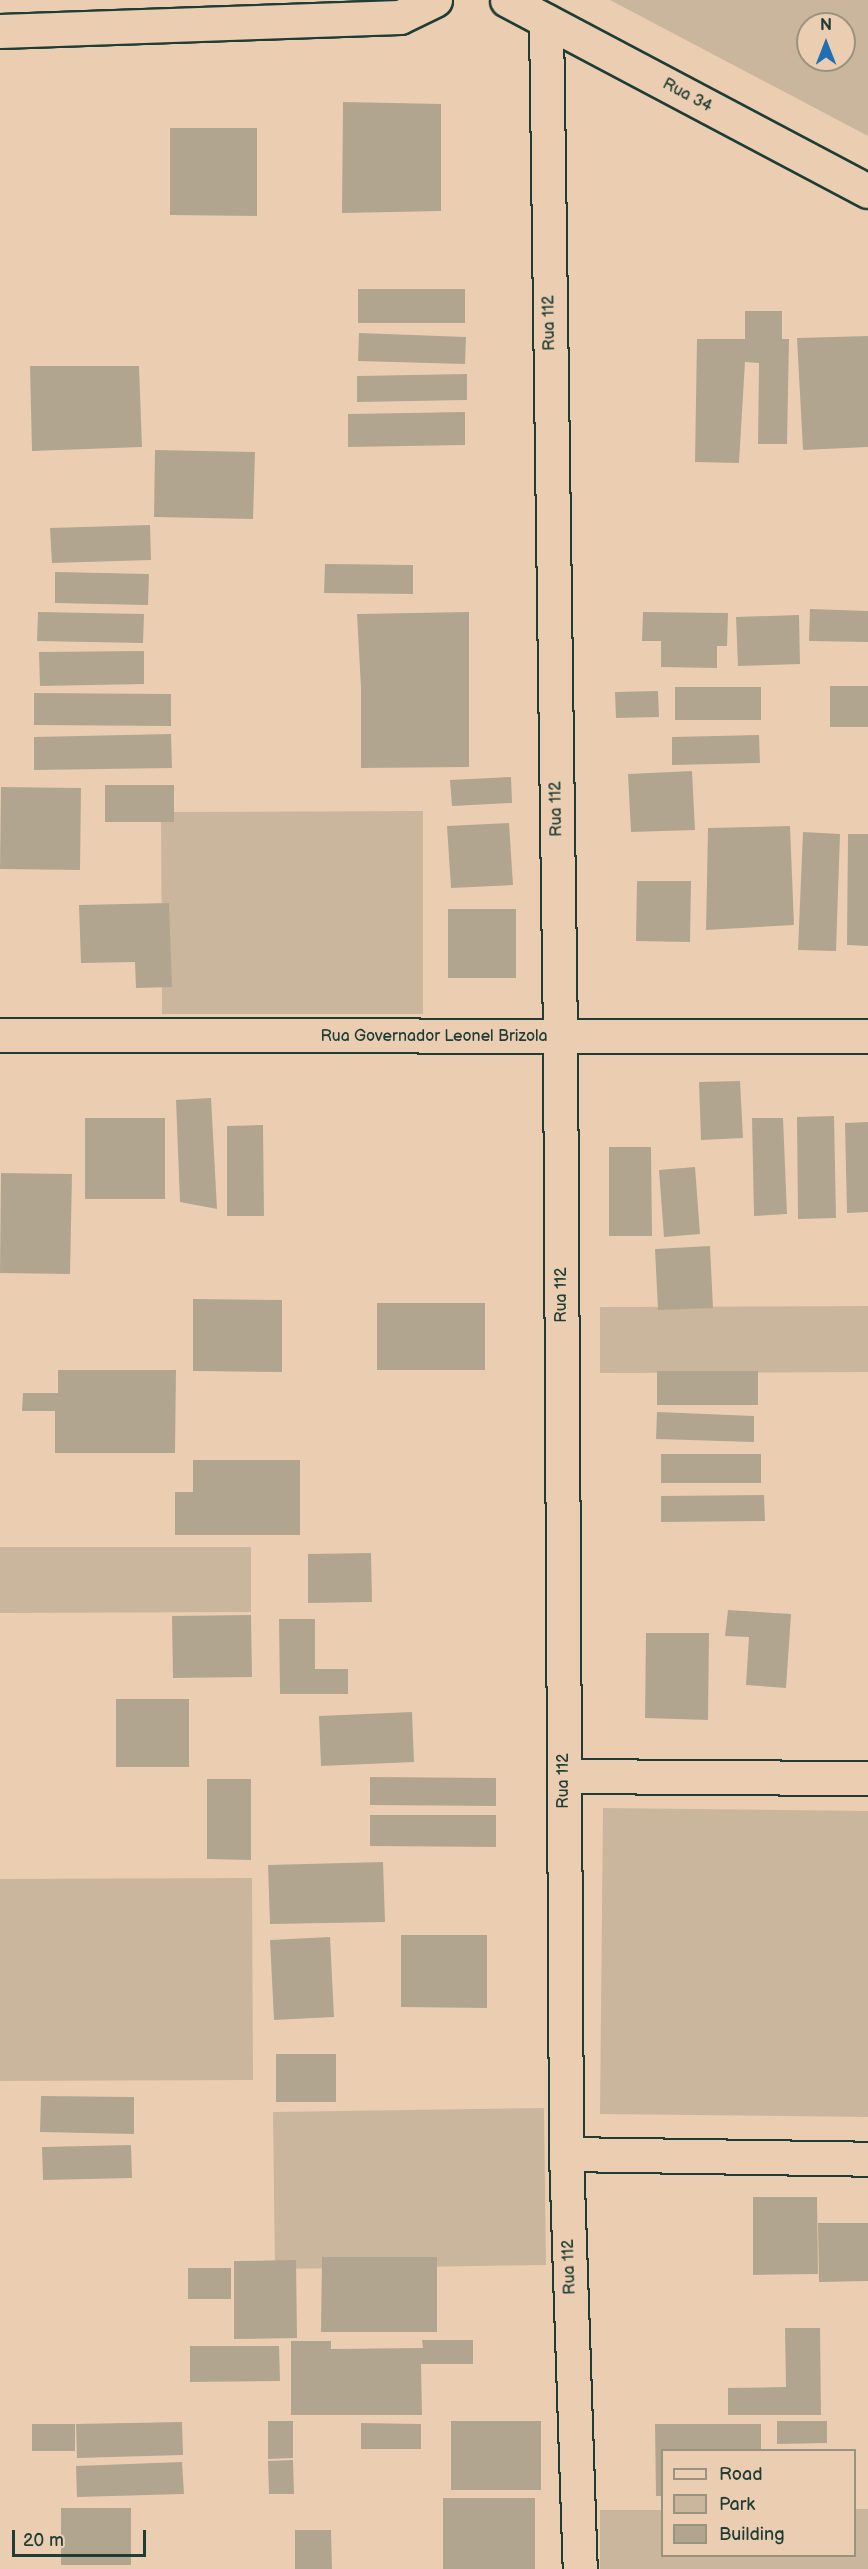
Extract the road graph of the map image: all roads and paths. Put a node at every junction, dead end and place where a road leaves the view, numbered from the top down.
1 (435, 0) edge
2 (507, 0) edge
3 (546, 21) junction
4 (0, 31) edge
5 (868, 191) edge
6 (0, 1035) edge
7 (868, 1036) edge
8 (560, 1037) junction
9 (564, 1776) junction
10 (868, 1778) edge
11 (567, 2154) junction
12 (868, 2159) edge
13 (580, 2569) edge

1 - 4 street
2 - 3 street, Rua 34
3 - 5 street, Rua 34
3 - 8 street, Rua 112
6 - 8 street, Rua Governador Leonel Brizola
7 - 8 street, Rua Governador Leonel Brizola
8 - 9 street, Rua 112
9 - 10 street
9 - 11 street, Rua 112
11 - 12 street
11 - 13 street, Rua 112

